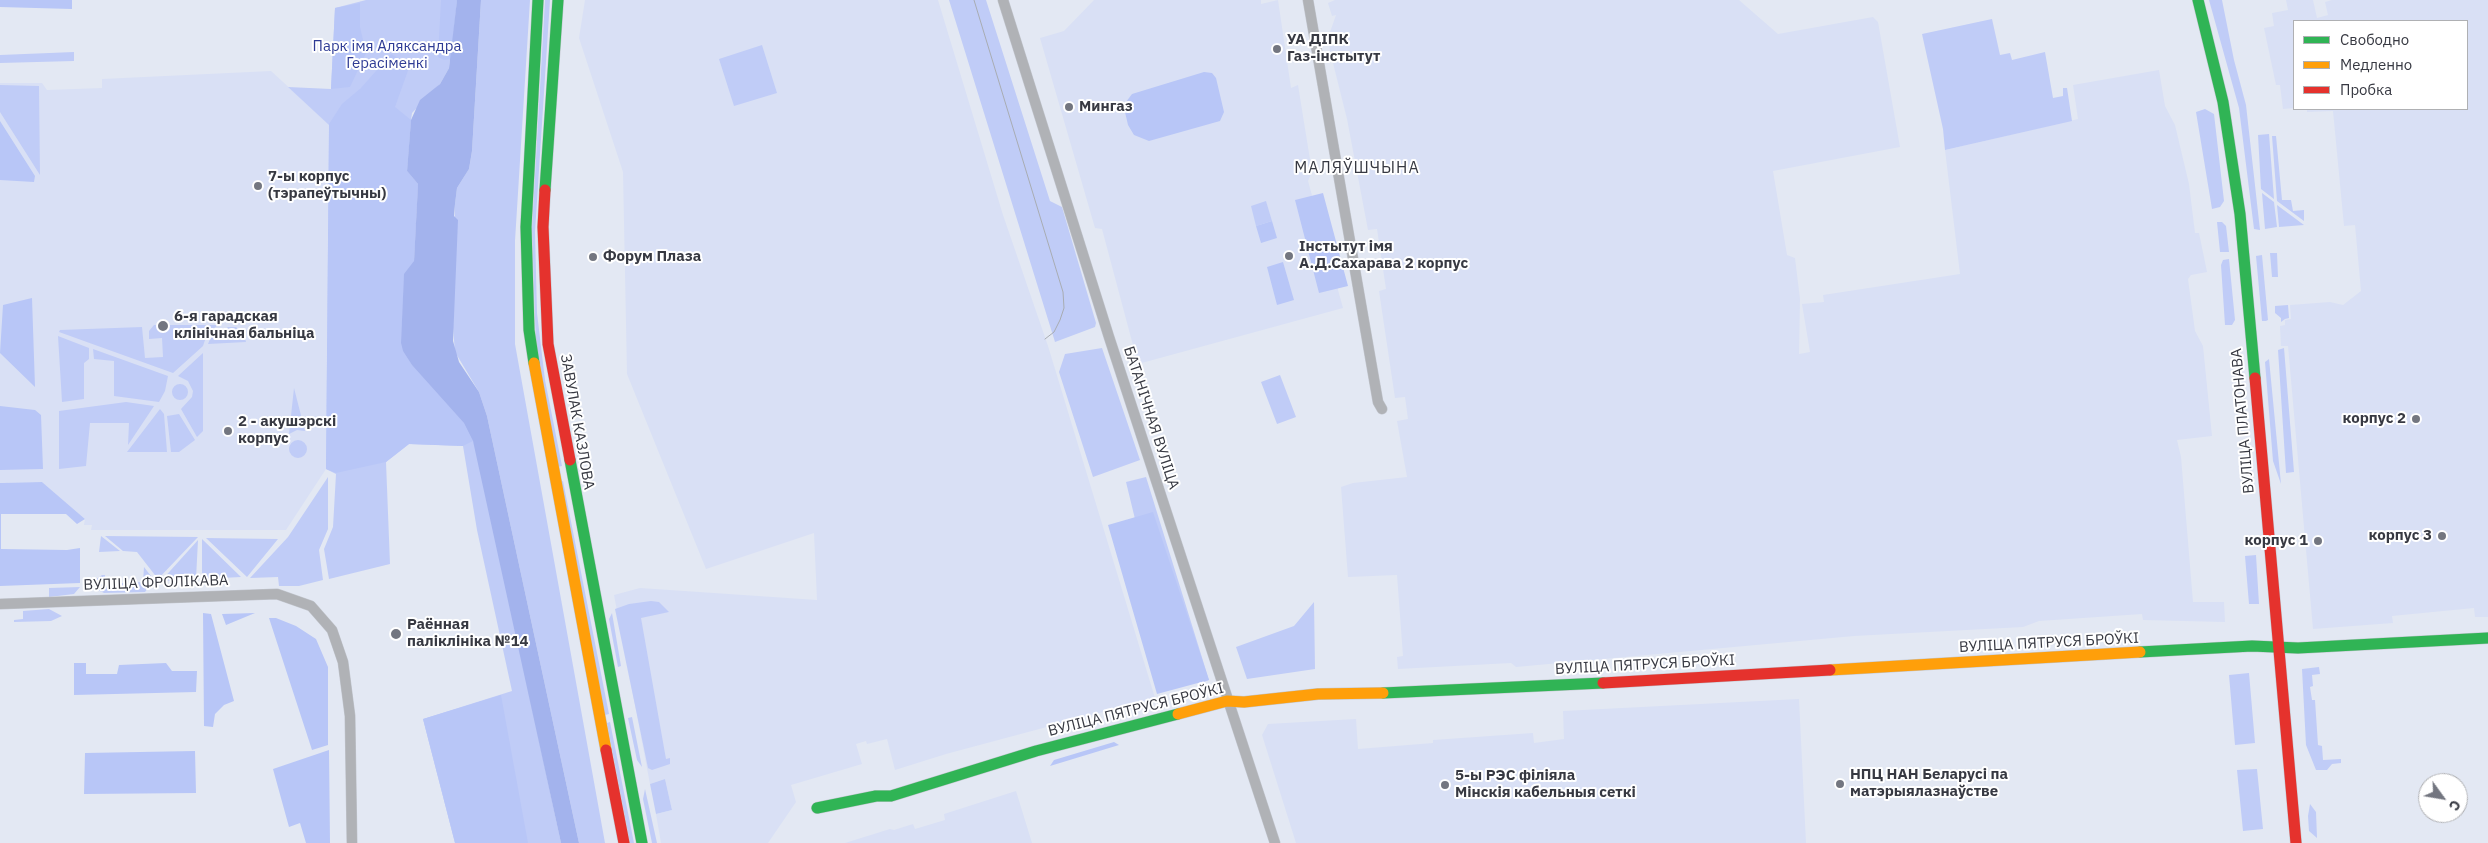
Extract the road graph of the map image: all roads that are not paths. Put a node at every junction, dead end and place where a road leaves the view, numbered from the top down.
1 (538, 0) edge
2 (558, 0) edge
3 (1003, 0) edge
4 (1308, 0) edge
5 (2198, 0) edge
6 (1382, 409) dead end
7 (571, 474) junction
8 (555, 478) junction
9 (0, 604) edge
10 (2488, 638) edge
11 (2280, 648) junction
12 (1227, 701) junction
13 (817, 808) dead end
14 (352, 843) edge
15 (624, 843) edge
16 (642, 843) edge
17 (1275, 843) edge
18 (2296, 843) edge

1 - 8 main road, ЗАВУЛАК КАЗЛОВА
2 - 7 main road, ЗАВУЛАК КАЗЛОВА
3 - 12 street, БАТАНІЧНАЯ ВУЛІЦА
4 - 6 street
5 - 11 main road, ВУЛІЦА ПЛАТОНАВА
7 - 8 main road
7 - 16 main road, ЗАВУЛАК КАЗЛОВА
8 - 15 main road, ЗАВУЛАК КАЗЛОВА
9 - 14 street, ВУЛІЦА ФРОЛІКАВА
10 - 11 main road, ВУЛІЦА ПЯТРУСЯ БРОЎКІ
11 - 12 main road, ВУЛІЦА ПЯТРУСЯ БРОЎКІ
11 - 18 main road, ВУЛІЦА ПЛАТОНАВА
12 - 13 main road, ВУЛІЦА ПЯТРУСЯ БРОЎКІ
12 - 17 street, БАТАНІЧНАЯ ВУЛІЦА

